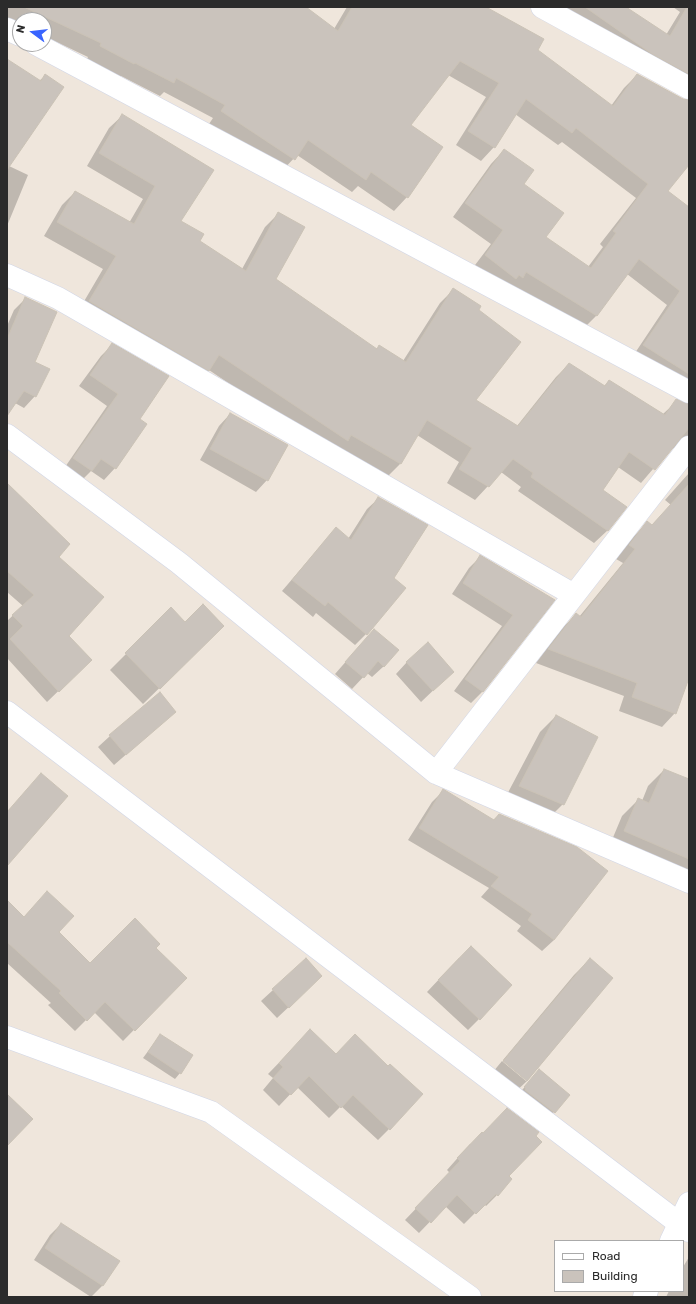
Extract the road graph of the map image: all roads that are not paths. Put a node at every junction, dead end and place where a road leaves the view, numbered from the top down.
1 (542, 7) edge
2 (51, 52) edge
3 (689, 88) edge
4 (7, 275) edge
5 (689, 392) edge
6 (7, 435) edge
7 (689, 447) edge
8 (574, 595) junction
9 (7, 712) edge
10 (436, 773) junction
11 (689, 882) edge
12 (7, 1037) edge
13 (689, 1203) edge
14 (680, 1232) edge
15 (470, 1297) edge

1 - 3 street
2 - 5 street
4 - 8 street
6 - 10 street
7 - 8 street
8 - 10 street
9 - 14 street
10 - 11 street
12 - 15 street
13 - 14 street

